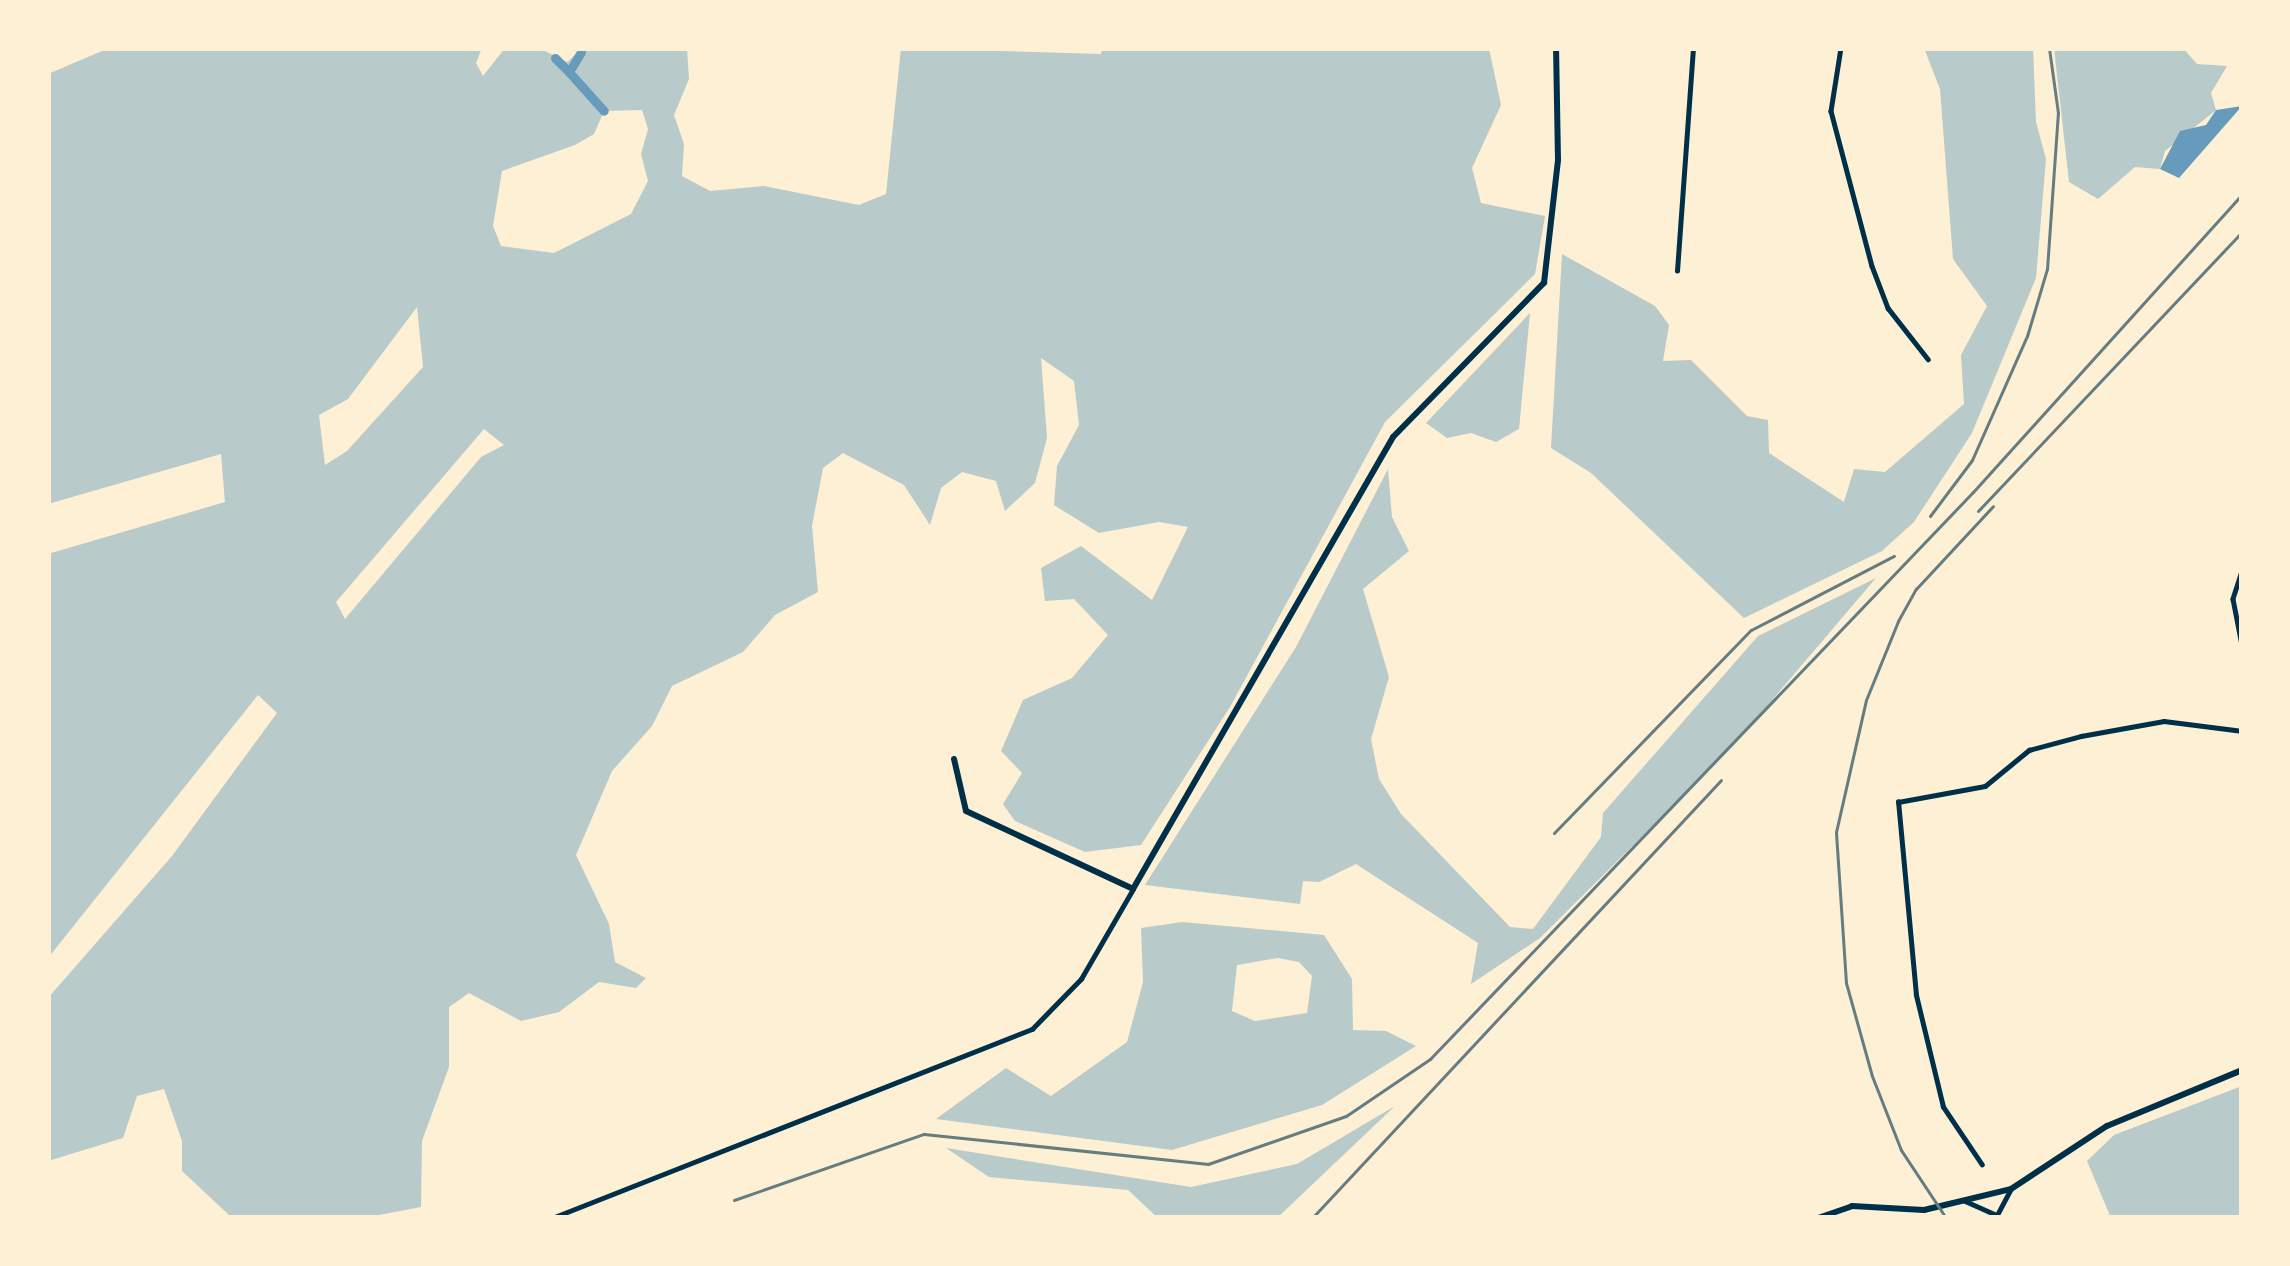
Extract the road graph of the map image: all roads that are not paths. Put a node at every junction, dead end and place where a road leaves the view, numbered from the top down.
1 (1556, 48) edge
2 (1693, 48) edge
3 (1841, 48) edge
4 (1677, 271) dead end
5 (1928, 358) dead end
6 (2242, 571) edge
7 (2242, 645) edge
8 (2242, 730) edge
9 (954, 759) dead end
10 (1133, 889) junction
11 (2242, 1070) edge
12 (1982, 1165) dead end
13 (2011, 1189) junction
14 (1963, 1200) junction
15 (552, 1218) edge
16 (1818, 1218) edge

1 - 10 street
2 - 4 street
3 - 5 street
6 - 7 street
8 - 12 street
9 - 10 street
10 - 15 street
11 - 13 street
13 - 14 street
13 - 14 street
14 - 16 street

